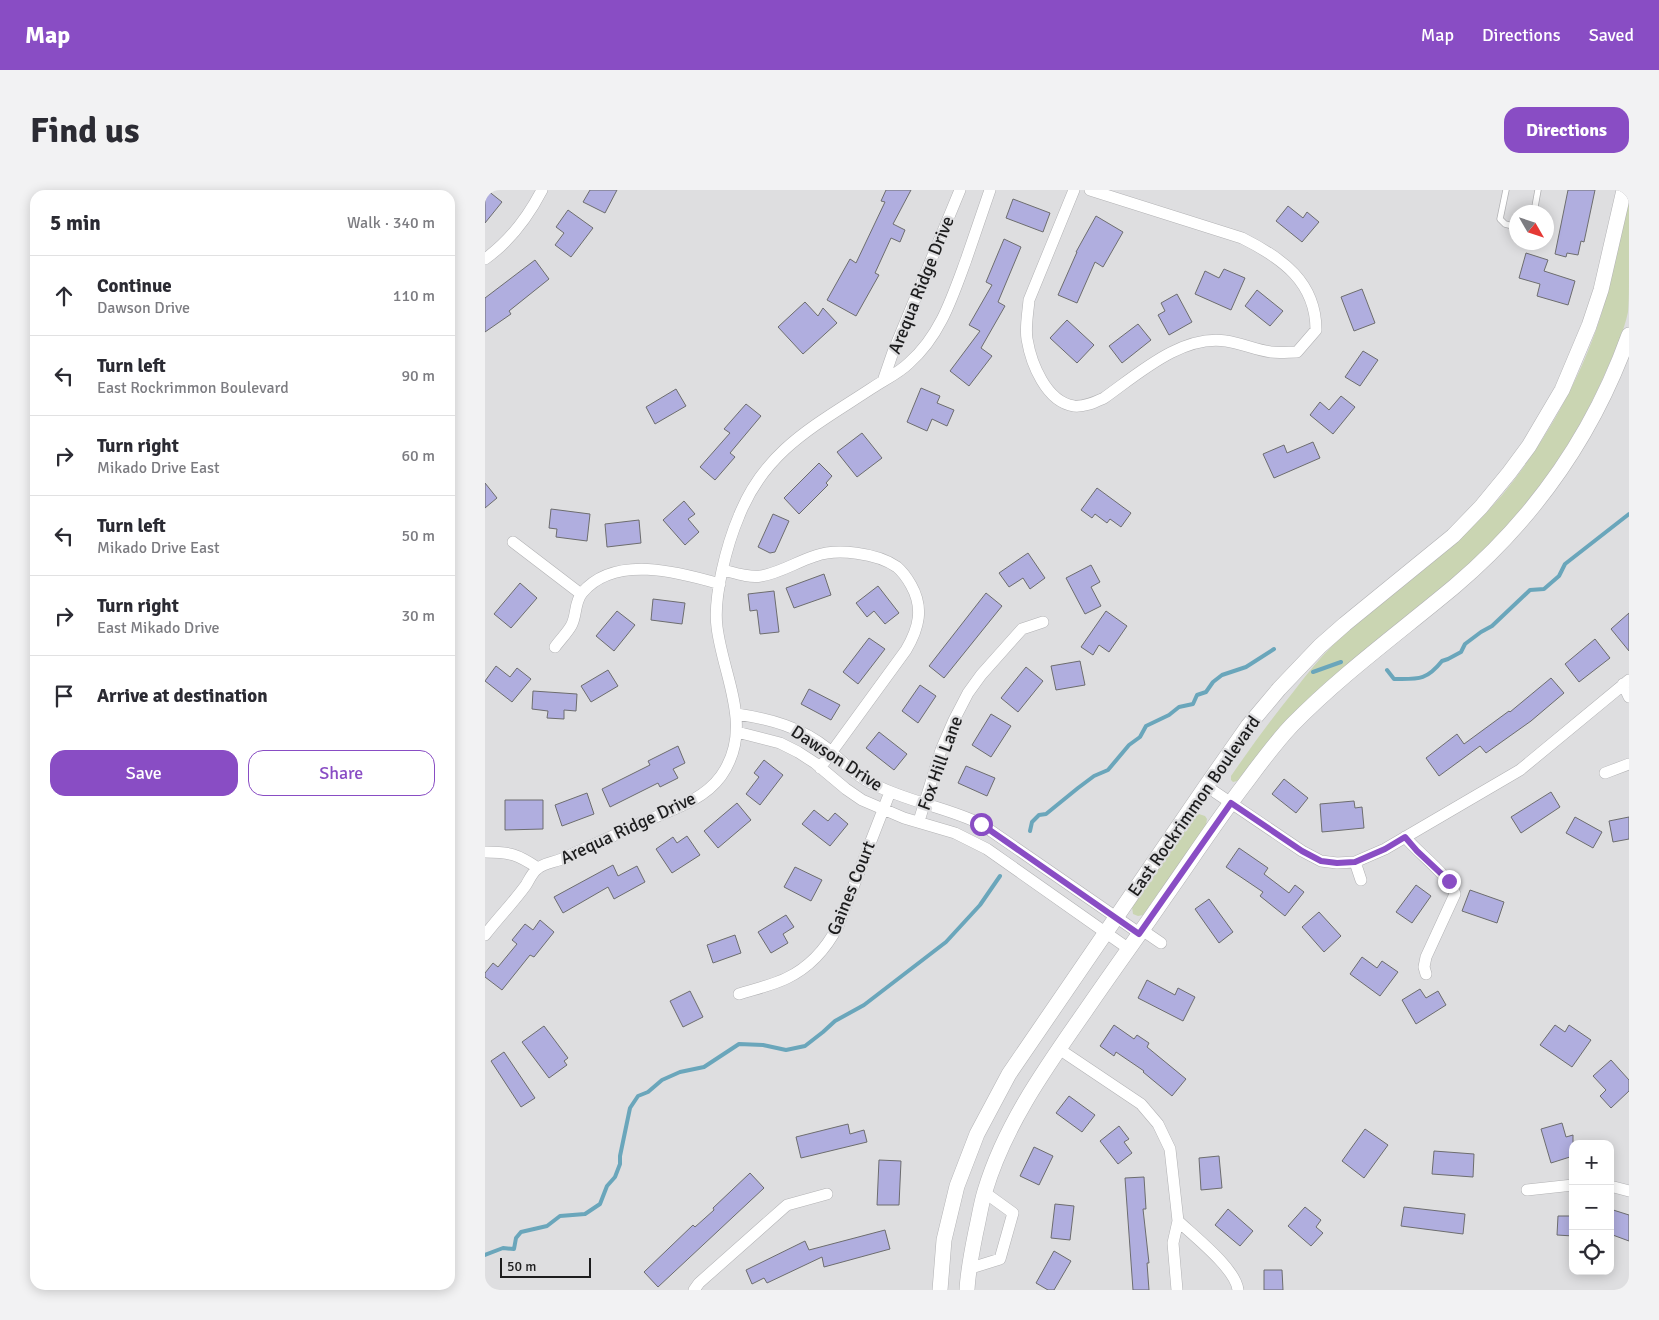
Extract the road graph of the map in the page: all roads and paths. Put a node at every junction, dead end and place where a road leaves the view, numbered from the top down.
1 (543, 190) edge
2 (960, 190) edge
3 (990, 190) edge
4 (1074, 190) edge
5 (1091, 190) edge
6 (1506, 190) edge
7 (1538, 190) edge
8 (1624, 190) edge
9 (1535, 205) edge
10 (1509, 225) edge
11 (485, 259) edge
12 (1629, 334) edge
13 (883, 380) junction
14 (513, 542) dead end
15 (723, 570) junction
16 (720, 584) junction
17 (581, 594) junction
18 (1043, 622) dead end
19 (555, 647) dead end
20 (1626, 682) edge
21 (1629, 697) edge
22 (737, 714) junction
23 (737, 732) junction
24 (832, 753) junction
25 (1629, 764) edge
26 (819, 768) junction
27 (1605, 773) dead end
28 (1206, 786) junction
29 (890, 792) junction
30 (924, 803) junction
31 (1231, 803) junction
32 (883, 809) junction
33 (919, 821) junction
34 (1405, 837) junction
35 (485, 852) edge
36 (1355, 862) junction
37 (538, 868) junction
38 (1361, 880) dead end
39 (1116, 917) junction
40 (1141, 932) junction
41 (1105, 933) junction
42 (485, 935) edge
43 (1161, 943) dead end
44 (1129, 949) junction
45 (1426, 974) dead end
46 (739, 994) dead end
47 (1059, 1049) junction
48 (1569, 1185) edge
49 (1614, 1187) edge
50 (1527, 1190) dead end
51 (1629, 1191) edge
52 (984, 1192) junction
53 (827, 1194) dead end
54 (1178, 1221) junction
55 (968, 1269) junction
56 (695, 1290) edge
57 (940, 1290) edge
58 (967, 1290) edge
59 (1177, 1290) edge
60 (1238, 1290) edge

1 - 11 street
2 - 13 street, Arequa Ridge Drive
3 - 13 street, Arequa Ridge Drive
4 - 5 street
6 - 10 lane
7 - 9 lane
8 - 28 main road, East Rockrimmon Boulevard
12 - 31 main road, East Rockrimmon Boulevard
13 - 15 street, Arequa Ridge Drive
14 - 17 street
15 - 16 street, Arequa Ridge Drive
15 - 24 street
16 - 17 street
16 - 22 street, Arequa Ridge Drive
17 - 19 street
18 - 30 street, Fox Hill Lane
20 - 21 street
20 - 34 street
22 - 23 street, Arequa Ridge Drive
22 - 24 street, Dawson Drive
23 - 26 street, Dawson Drive
23 - 37 street, Arequa Ridge Drive
24 - 26 street
24 - 29 street, Dawson Drive
25 - 27 street
26 - 32 street, Dawson Drive
28 - 31 street
28 - 39 main road, East Rockrimmon Boulevard
29 - 30 street, Dawson Drive
29 - 32 street, Gaines Court
30 - 33 street, Fox Hill Lane
30 - 39 street, Dawson Drive
31 - 36 street
31 - 40 main road, East Rockrimmon Boulevard
32 - 33 street, Dawson Drive
32 - 46 street, Gaines Court
33 - 41 street, Dawson Drive
34 - 36 street
34 - 45 street
35 - 37 street, Arequa Ridge Drive
36 - 38 street
37 - 42 street, Arequa Ridge Drive
39 - 40 street, Dawson Drive
39 - 41 main road, East Rockrimmon Boulevard
40 - 43 street, Dawson Drive
40 - 44 main road, East Rockrimmon Boulevard
41 - 44 street, Dawson Drive
41 - 57 main road, East Rockrimmon Boulevard
44 - 47 main road, East Rockrimmon Boulevard
47 - 52 main road, East Rockrimmon Boulevard
47 - 54 street
48 - 50 street
49 - 51 street
52 - 55 main road, East Rockrimmon Boulevard
52 - 55 street
53 - 56 street
54 - 59 street
54 - 60 street
55 - 58 main road, East Rockrimmon Boulevard

